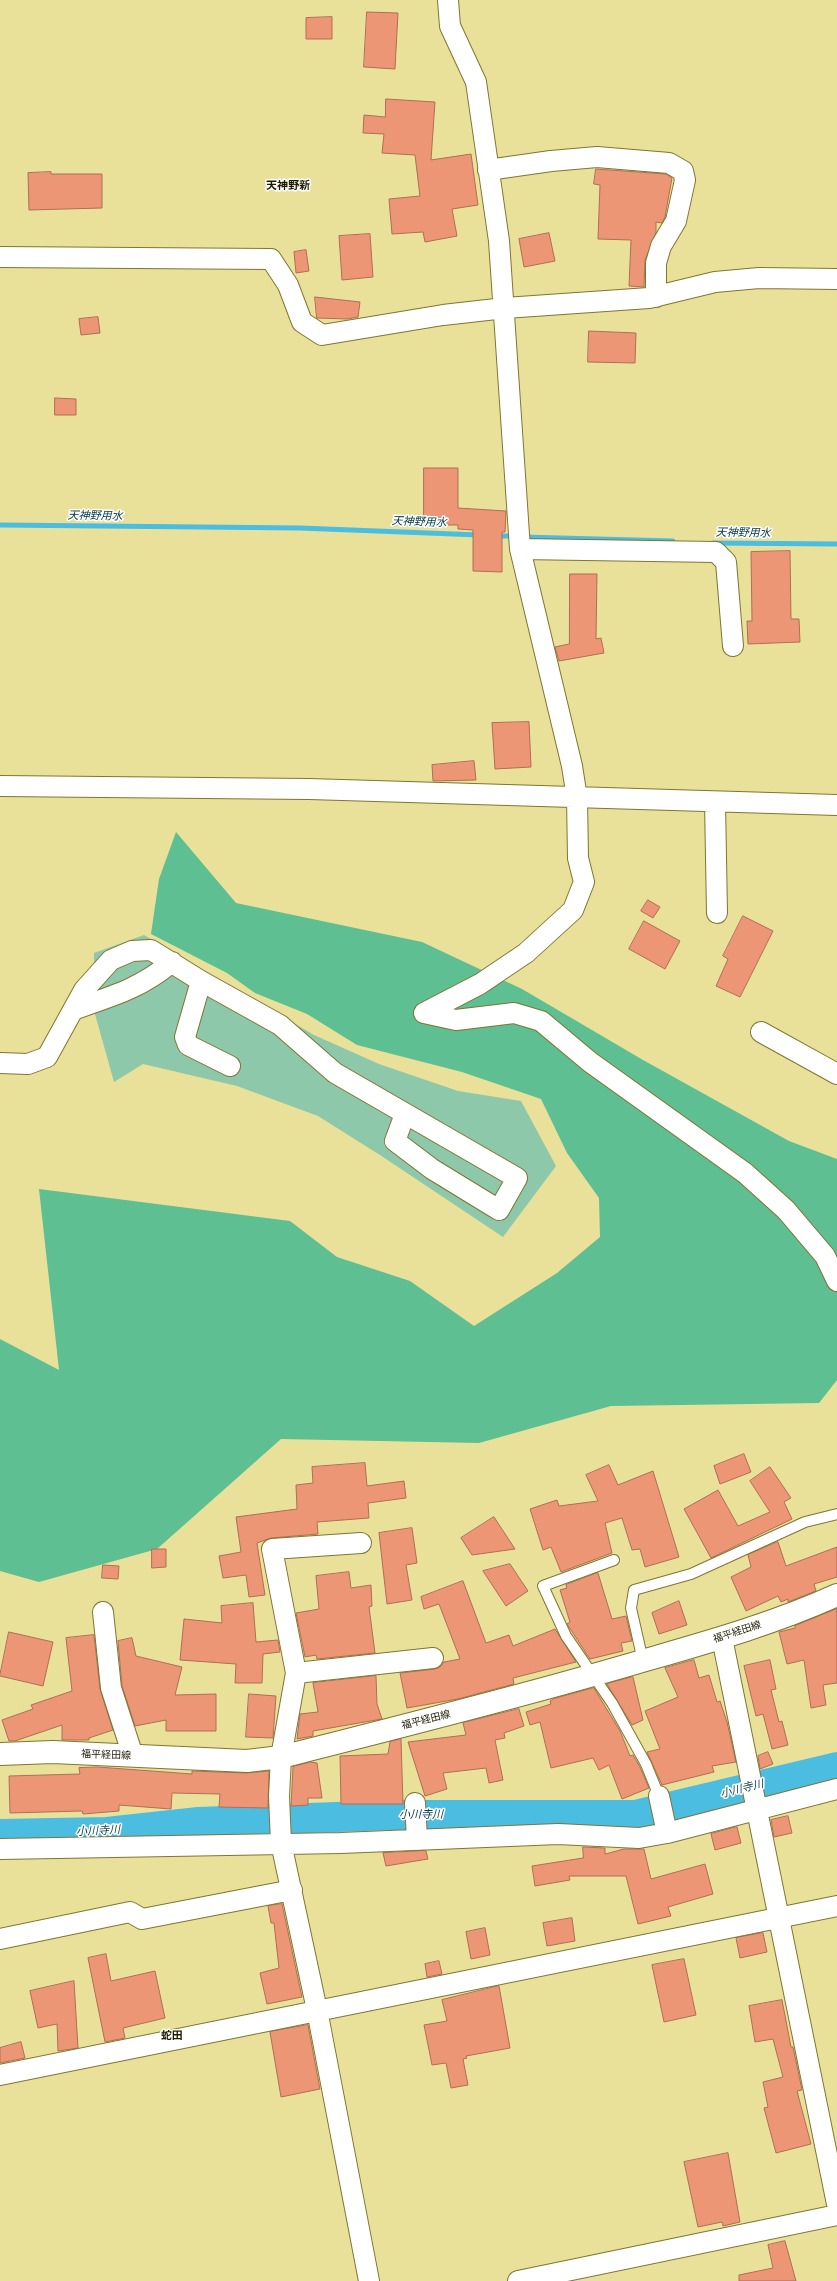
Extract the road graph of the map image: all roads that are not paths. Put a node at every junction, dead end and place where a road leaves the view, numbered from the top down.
1 (448, 0) edge
2 (488, 170) junction
3 (0, 257) edge
4 (837, 279) edge
5 (656, 297) junction
6 (505, 308) junction
7 (520, 548) junction
8 (733, 646) dead end
9 (0, 786) edge
10 (577, 798) junction
11 (715, 802) junction
12 (837, 805) edge
13 (717, 913) dead end
14 (172, 962) junction
15 (201, 981) junction
16 (75, 1009) junction
17 (761, 1032) dead end
18 (0, 1063) edge
19 (230, 1066) dead end
20 (837, 1074) edge
21 (405, 1114) junction
22 (837, 1281) edge
23 (837, 1514) edge
24 (361, 1543) dead end
25 (614, 1560) dead end
26 (837, 1595) edge
27 (103, 1612) dead end
28 (722, 1638) junction
29 (433, 1658) dead end
30 (643, 1661) junction
31 (296, 1673) junction
32 (594, 1675) junction
33 (0, 1754) edge
34 (133, 1756) junction
35 (281, 1757) junction
36 (837, 1789) edge
37 (659, 1796) joint
38 (415, 1803) dead end
39 (756, 1804) junction
40 (666, 1833) junction
41 (417, 1839) junction
42 (281, 1843) junction
43 (0, 1849) edge
44 (292, 1890) junction
45 (837, 1906) edge
46 (779, 1917) junction
47 (0, 1939) edge
48 (317, 2010) junction
49 (0, 2074) edge
50 (837, 2204) edge
51 (837, 2214) edge
52 (369, 2281) edge
53 (518, 2281) edge

1 - 2 street
2 - 5 street
2 - 6 street
3 - 6 street
4 - 5 street
5 - 6 street
6 - 7 street
7 - 8 street
7 - 10 street
9 - 10 street
10 - 11 street
10 - 22 street
11 - 12 street
11 - 13 street
14 - 15 street
14 - 16 street
14 - 16 street
15 - 19 street
15 - 21 street
16 - 18 street
17 - 20 street
21 - 21 street
23 - 30 lane
24 - 31 street
25 - 32 lane
26 - 28 main road, 福平経田線
27 - 34 street
28 - 30 main road, 福平経田線
28 - 39 street
29 - 31 street
30 - 32 main road, 福平経田線
31 - 35 street
32 - 35 main road, 福平経田線
32 - 37 lane
33 - 34 main road, 福平経田線
34 - 35 main road, 福平経田線
35 - 42 street
36 - 39 street
37 - 40 street
38 - 41 street
39 - 40 street
39 - 46 street
40 - 41 street
41 - 42 street
42 - 43 street
42 - 44 street
44 - 47 street
44 - 48 street
45 - 46 street
46 - 48 street
46 - 50 street
48 - 49 street
48 - 52 street
51 - 53 street

